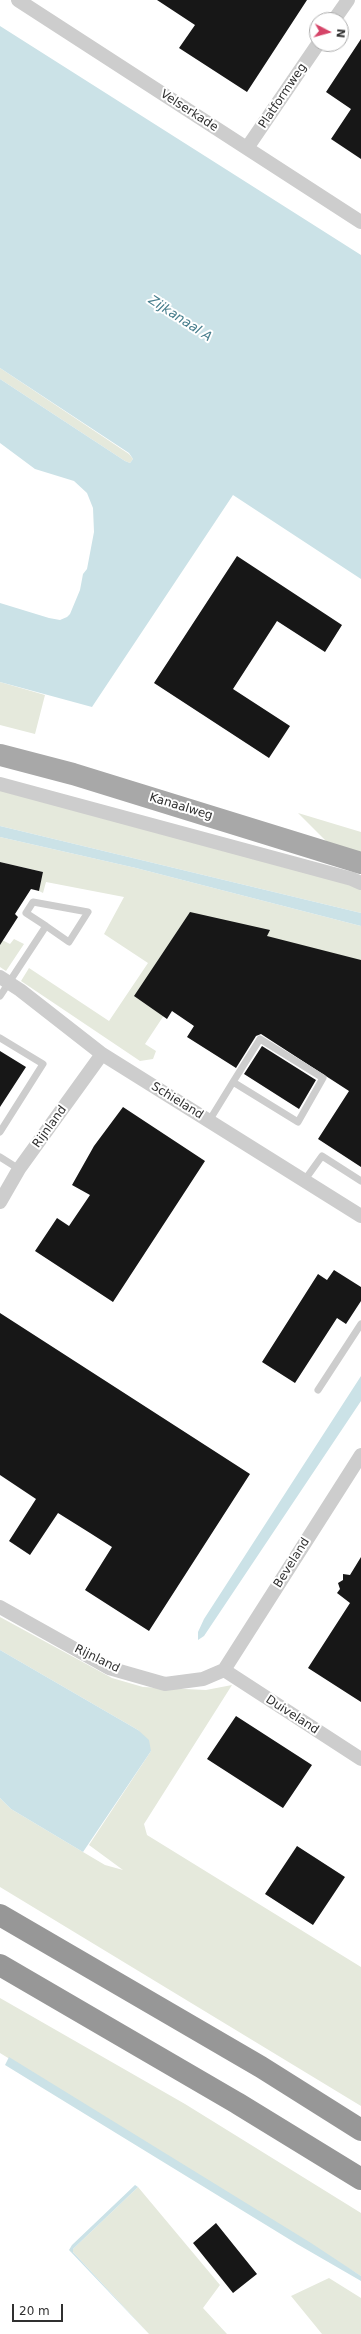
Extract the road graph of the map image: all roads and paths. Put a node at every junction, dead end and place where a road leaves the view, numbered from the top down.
1 (18, 0) edge
2 (348, 0) edge
3 (340, 12) edge
4 (313, 52) edge
5 (247, 148) junction
6 (361, 222) edge
7 (0, 755) edge
8 (0, 784) edge
9 (361, 862) edge
10 (361, 883) edge
11 (46, 926) junction
12 (4, 980) edge
13 (0, 996) edge
14 (0, 1038) edge
15 (102, 1054) junction
16 (233, 1082) junction
17 (209, 1121) junction
18 (0, 1132) edge
19 (0, 1156) edge
20 (19, 1169) junction
21 (304, 1181) junction
22 (361, 1181) edge
23 (0, 1202) edge
24 (361, 1216) edge
25 (361, 1324) edge
26 (318, 1390) dead end
27 (361, 1455) edge
28 (0, 1607) edge
29 (224, 1670) junction
30 (361, 1759) edge
31 (0, 1915) edge
32 (0, 1965) edge
33 (361, 2130) edge
34 (361, 2179) edge

1 - 5 street, Velserkade
2 - 3 street
4 - 5 street, Platformweg
5 - 6 street, Velserkade
7 - 9 main road, Kanaalweg
8 - 10 street, Kanaalweg
11 - 11 lane
11 - 12 lane
12 - 13 lane
12 - 15 street, Schieland
14 - 18 lane
15 - 17 street, Schieland
15 - 20 street, Rijnland
16 - 16 lane
16 - 17 lane
17 - 21 street, Schieland
19 - 20 lane
20 - 23 street, Rijnland
21 - 22 lane
21 - 24 street, Schieland
25 - 26 lane
27 - 29 street, Beveland
28 - 29 street, Rijnland
29 - 30 street, Duiveland
31 - 33 highway
32 - 34 highway

